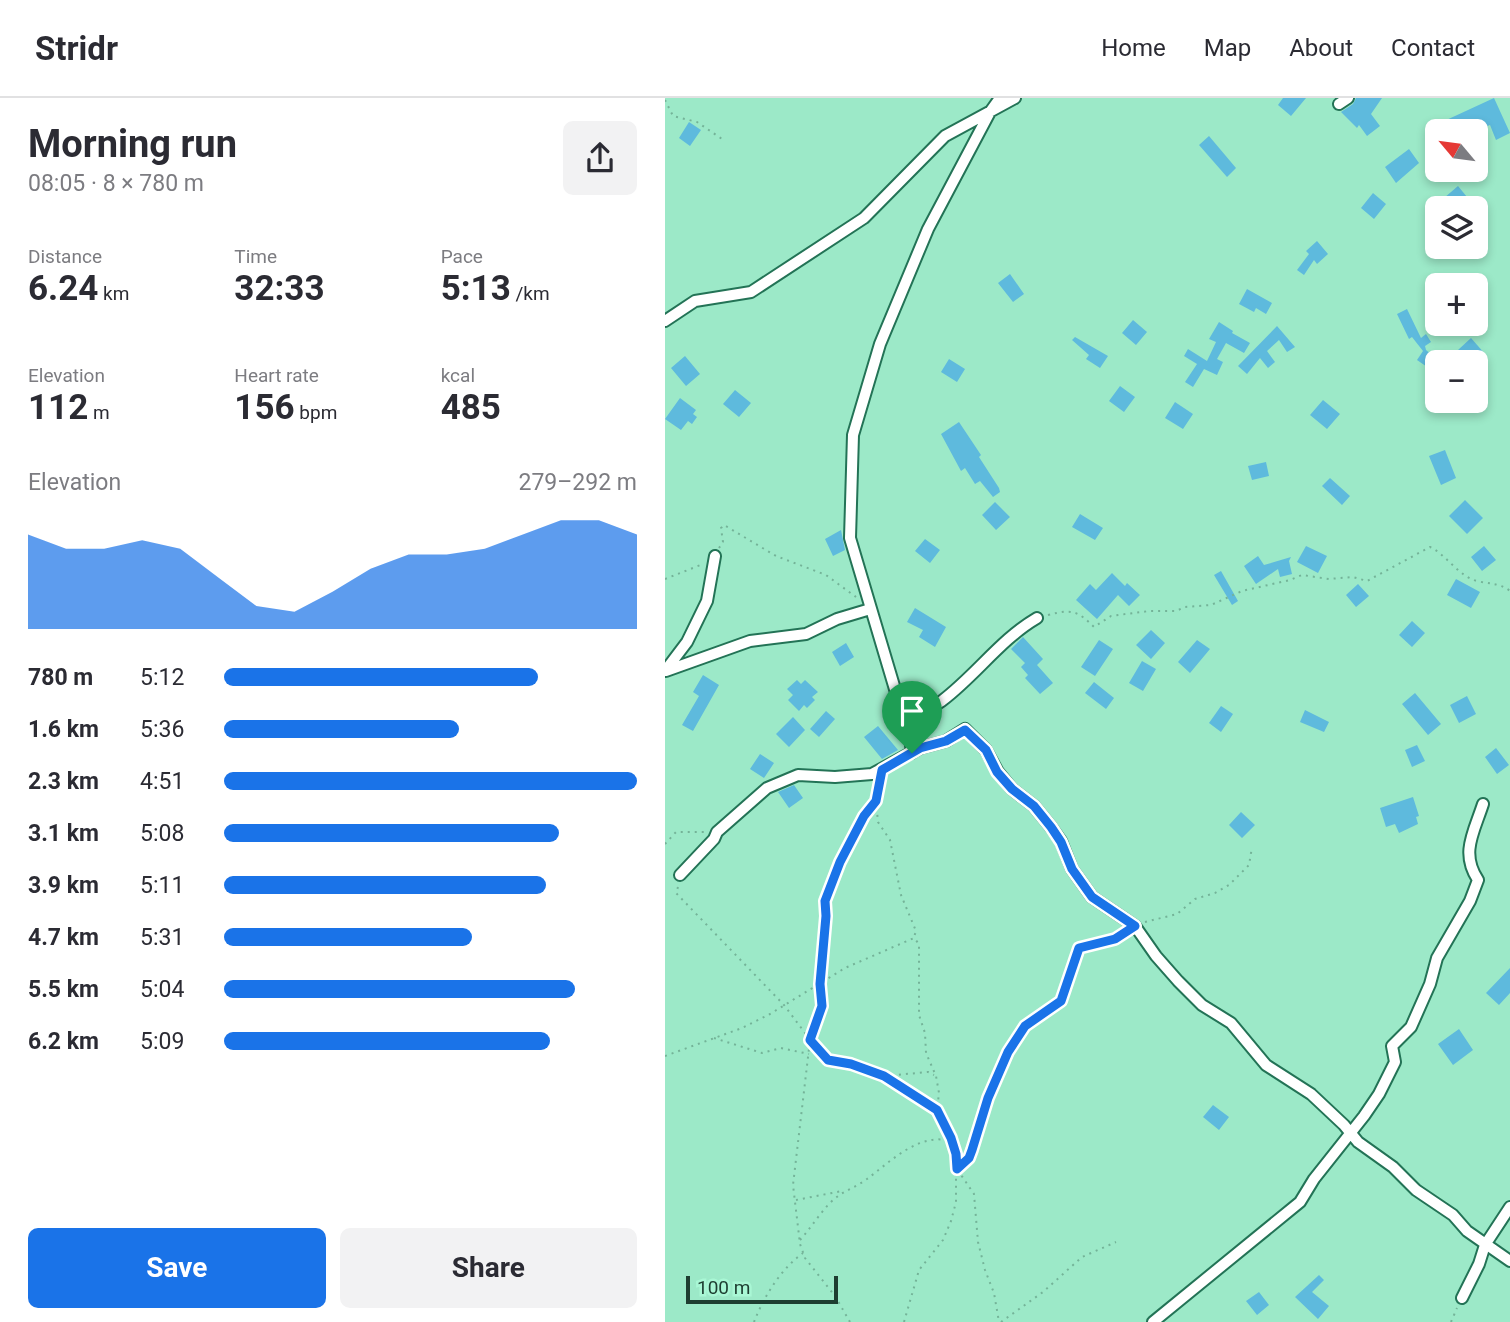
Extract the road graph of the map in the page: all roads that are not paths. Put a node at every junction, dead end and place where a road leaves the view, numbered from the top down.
1 (1000, 98) edge
2 (1015, 98) edge
3 (991, 112) junction
4 (665, 321) edge
5 (715, 555) dead end
6 (869, 610) junction
7 (1037, 618) road end
8 (665, 671) edge
9 (897, 696) dead end
10 (912, 753) junction
11 (1483, 804) dead end
12 (680, 875) road end
13 (1351, 1133) junction
14 (1510, 1207) edge
15 (1485, 1245) junction
16 (1510, 1261) edge
17 (1462, 1298) road end
18 (1153, 1322) edge

1 - 3 street
2 - 3 street
3 - 4 street
3 - 6 street
5 - 8 street
6 - 8 street
6 - 9 street
7 - 10 street
10 - 12 street
10 - 13 street
11 - 13 street
13 - 15 street
13 - 18 street
14 - 15 street
15 - 16 street
15 - 17 street

